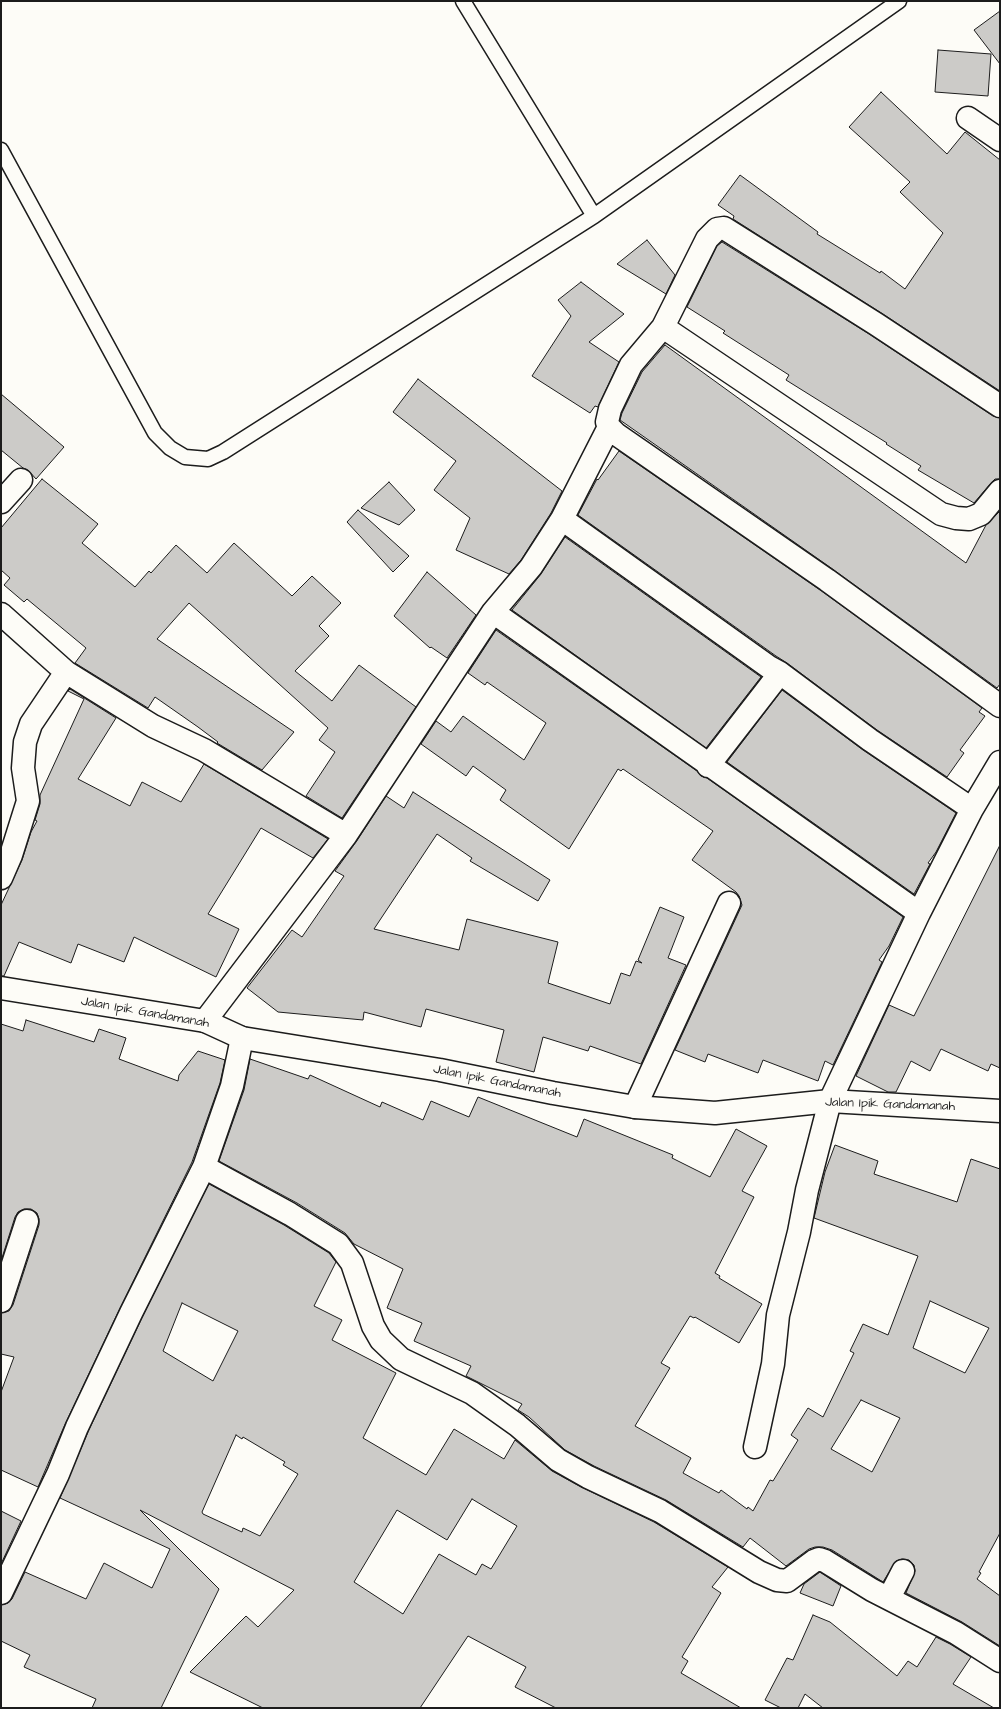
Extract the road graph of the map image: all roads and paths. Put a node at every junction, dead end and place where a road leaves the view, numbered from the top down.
1 (463, 1) edge
2 (899, 1) edge
3 (968, 118) dead end
4 (1000, 140) edge
5 (1, 150) edge
6 (594, 216) junction
7 (663, 327) junction
8 (1000, 406) edge
9 (609, 427) junction
10 (21, 480) dead end
11 (1000, 491) edge
12 (1, 502) edge
13 (562, 519) junction
14 (493, 612) junction
15 (1, 614) edge
16 (66, 672) junction
17 (780, 673) junction
18 (998, 701) edge
19 (1000, 762) edge
20 (708, 766) junction
21 (972, 810) junction
22 (346, 835) junction
23 (1, 878) edge
24 (730, 903) dead end
25 (919, 913) junction
26 (1, 988) edge
27 (205, 1021) junction
28 (242, 1038) junction
29 (830, 1101) junction
30 (635, 1107) junction
31 (1000, 1110) edge
32 (204, 1167) junction
33 (28, 1221) dead end
34 (1, 1301) edge
35 (755, 1447) dead end
36 (903, 1572) dead end
37 (1, 1593) edge
38 (889, 1598) junction
39 (1000, 1661) edge

1 - 6 lane
2 - 6 lane
3 - 4 street
5 - 6 lane
7 - 8 street
7 - 9 street
7 - 11 street
9 - 13 street
9 - 18 street
10 - 12 street
13 - 14 street
13 - 17 street
14 - 20 street
14 - 22 street
15 - 16 street
16 - 22 street
16 - 23 street
17 - 20 street
17 - 21 street
19 - 21 street
20 - 25 street
21 - 25 street
22 - 27 street
24 - 30 street
25 - 29 street
26 - 27 street, Jalan Ipik Gandamanah
27 - 28 street, Jalan Ipik Gandamanah
28 - 30 street, Jalan Ipik Gandamanah
28 - 32 street
29 - 30 street, Jalan Ipik Gandamanah
29 - 31 street, Jalan Ipik Gandamanah
29 - 35 street
32 - 37 street
32 - 38 street
33 - 34 street
36 - 38 street
38 - 39 street

